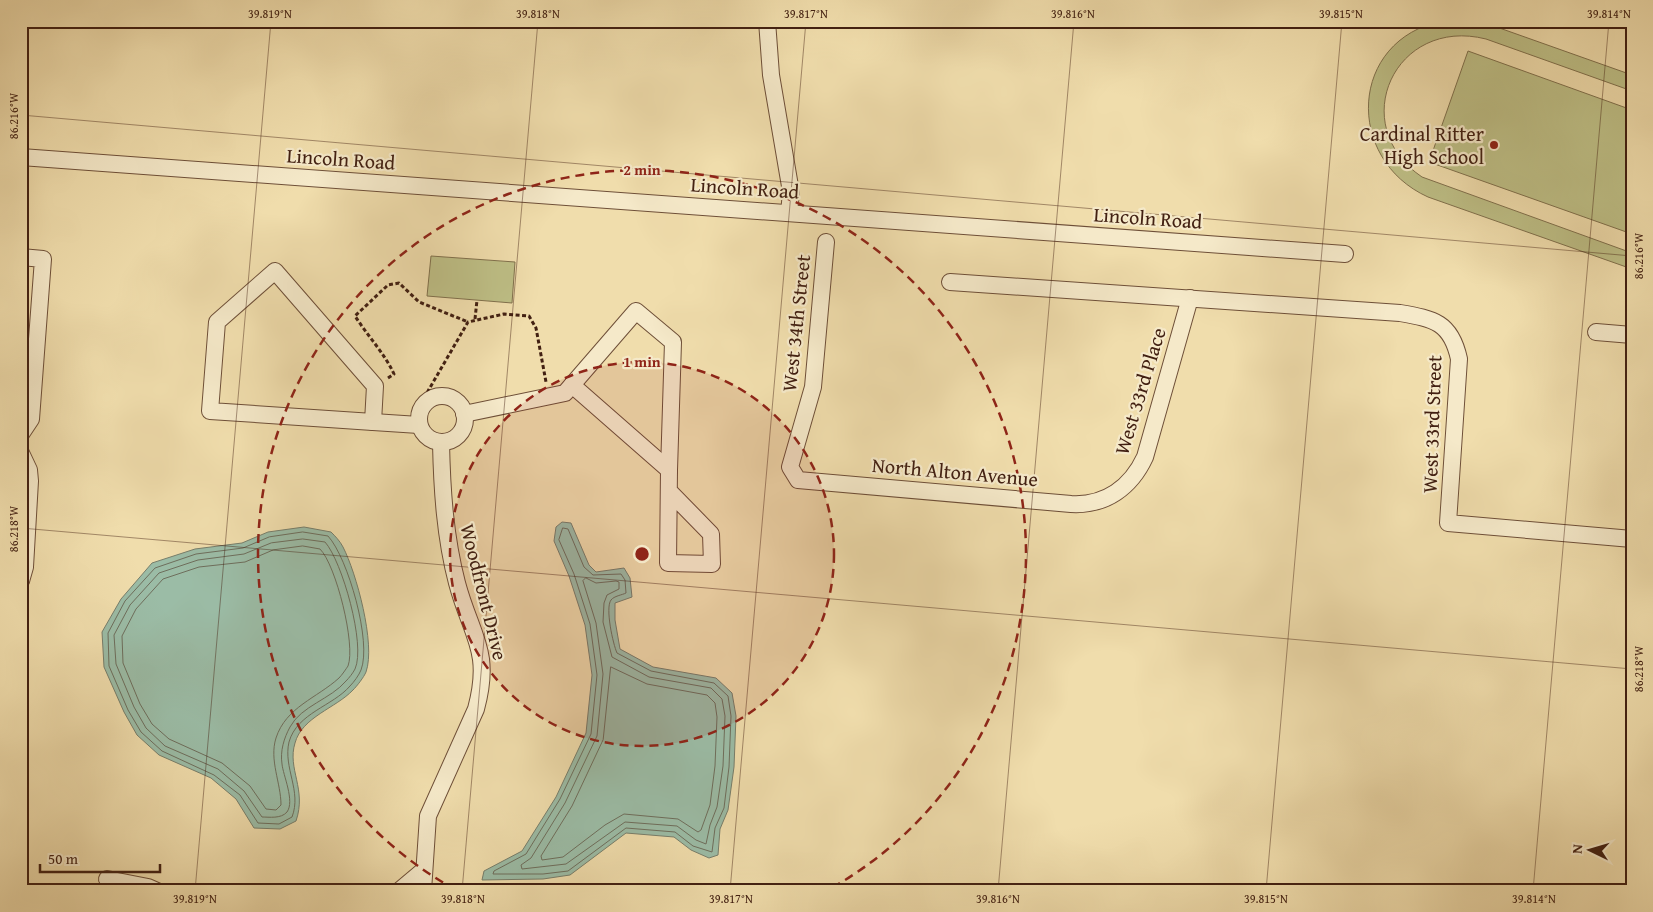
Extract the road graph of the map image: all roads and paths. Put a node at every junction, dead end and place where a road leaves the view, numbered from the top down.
1 (767, 21) edge
2 (21, 157) edge
3 (789, 213) junction
4 (826, 242) dead end
5 (1345, 254) dead end
6 (21, 256) edge
7 (950, 282) dead end
8 (1190, 298) junction
9 (477, 300) dead end
10 (476, 319) junction
11 (468, 322) junction
12 (1596, 332) dead end
13 (1632, 335) edge
14 (572, 385) junction
15 (375, 386) junction
16 (548, 397) junction
17 (430, 399) junction
18 (464, 414) junction
19 (373, 422) junction
20 (419, 425) junction
21 (21, 434) edge
22 (441, 443) junction
23 (21, 453) edge
24 (790, 467) joint
25 (669, 470) junction
26 (1121, 490) joint
27 (669, 491) junction
28 (1632, 539) edge
29 (21, 581) edge
30 (424, 870) junction
31 (107, 879) dead end
32 (157, 891) edge
33 (400, 891) edge
34 (423, 891) edge

1 - 3 street
2 - 3 street, Lincoln Road
3 - 5 street, Lincoln Road
4 - 24 street, West 34th Street
6 - 21 street
7 - 8 street
8 - 26 street, West 33rd Place
8 - 28 street, West 33rd Street
9 - 10 path
10 - 11 path
10 - 16 path
11 - 15 path
11 - 17 path
12 - 13 street
14 - 16 street
14 - 25 street
14 - 25 street
15 - 19 street
15 - 19 street
16 - 18 street
17 - 18 street
17 - 20 street
18 - 22 street
19 - 20 street
20 - 22 street
22 - 30 street, Woodfront Drive
23 - 29 street
24 - 26 street, North Alton Avenue
25 - 27 street
27 - 27 street
30 - 33 street
30 - 34 street, Woodfront Drive
31 - 32 street

